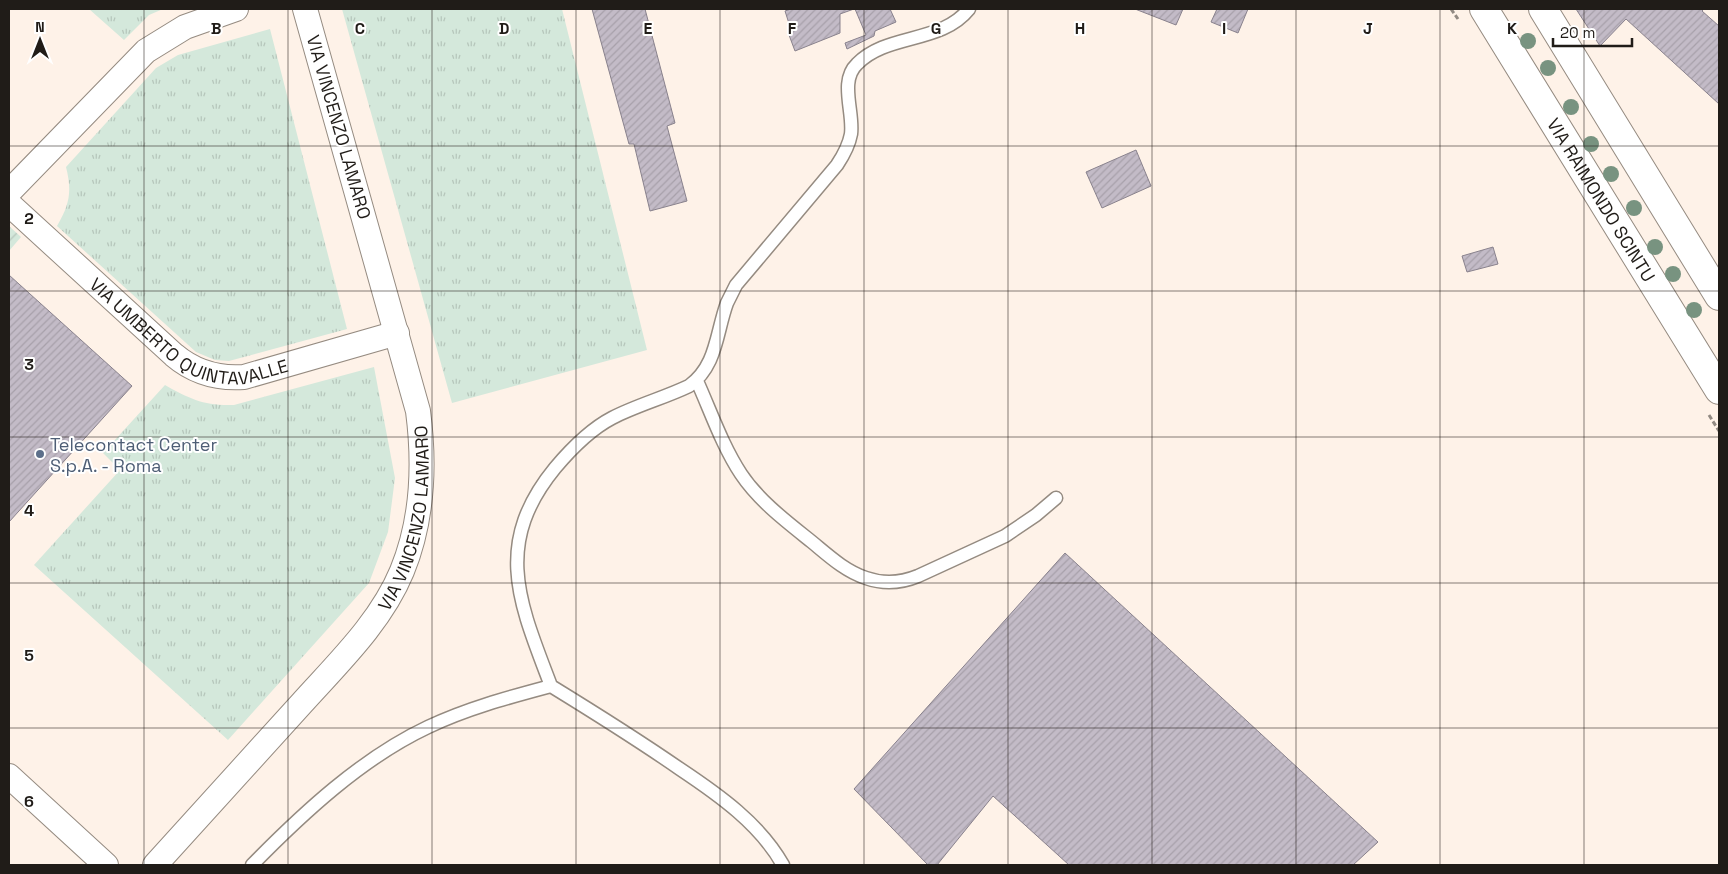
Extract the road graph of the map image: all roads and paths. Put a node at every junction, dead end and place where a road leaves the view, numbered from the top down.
1 (236, 9) edge
2 (305, 9) edge
3 (969, 9) edge
4 (1484, 9) edge
5 (1544, 9) edge
6 (9, 192) edge
7 (9, 204) edge
8 (1719, 296) edge
9 (397, 333) junction
10 (697, 380) junction
11 (1719, 390) edge
12 (1056, 498) dead end
13 (552, 686) junction
14 (9, 776) edge
15 (106, 865) edge
16 (154, 865) edge
17 (252, 865) edge
18 (783, 865) edge

1 - 6 street
2 - 9 street, VIA VINCENZO LAMARO
3 - 10 lane
4 - 11 street, VIA RAIMONDO SCINTU
5 - 8 street
7 - 9 street, VIA UMBERTO QUINTAVALLE
9 - 16 street, VIA VINCENZO LAMARO
10 - 12 lane
10 - 13 lane
13 - 17 lane
13 - 18 lane
14 - 15 street

